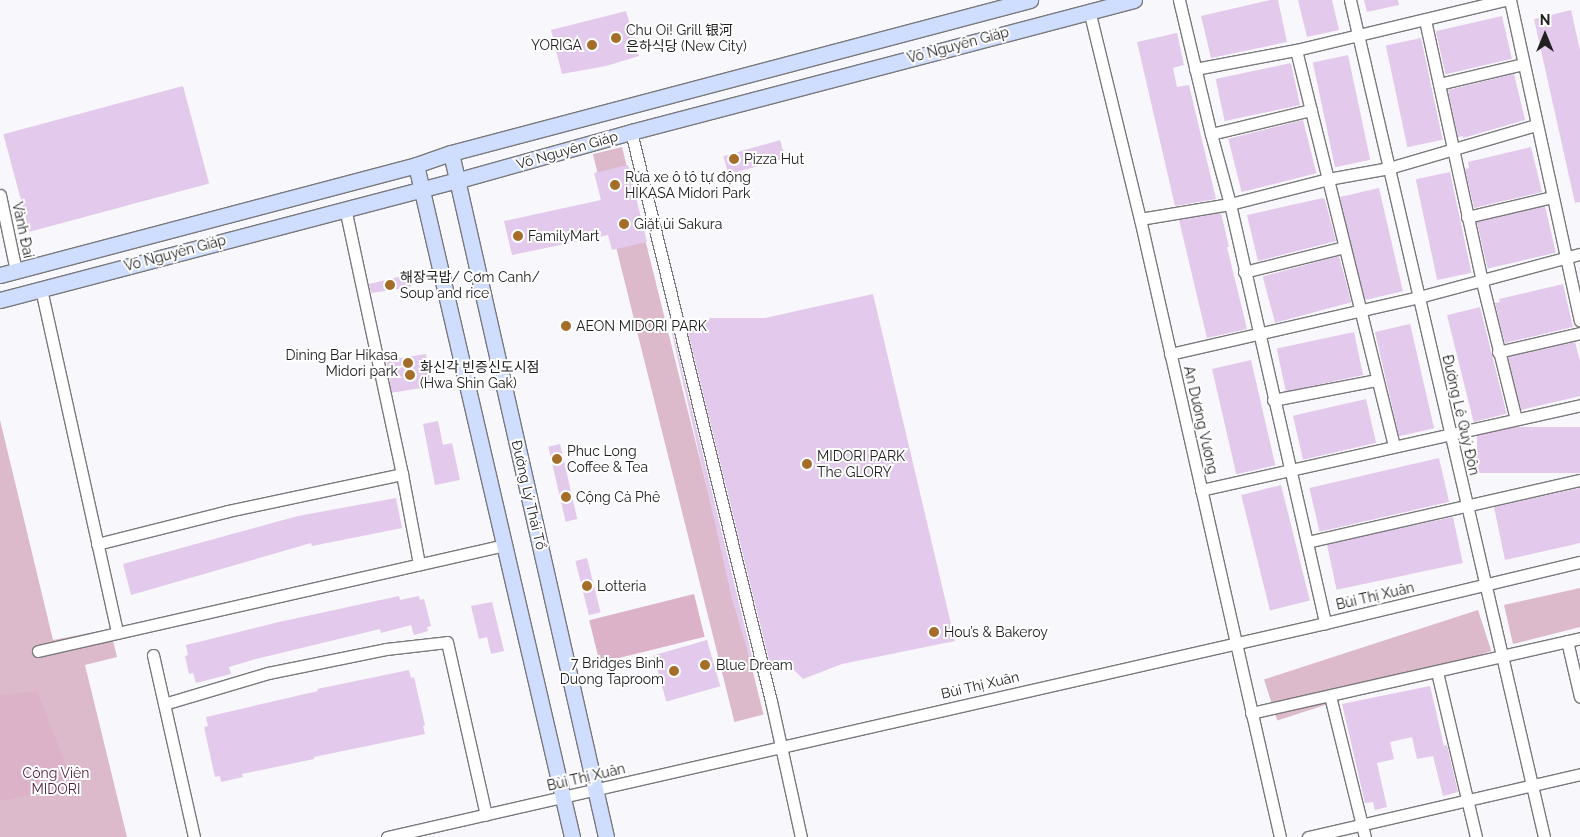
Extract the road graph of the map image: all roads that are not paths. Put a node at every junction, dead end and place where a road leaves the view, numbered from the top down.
1 (1030, 0) edge
2 (1134, 0) edge
3 (1179, 0) edge
4 (1350, 0) edge
5 (1505, 0) edge
6 (1510, 0) edge
7 (1089, 10) junction
8 (1425, 20) junction
9 (1358, 35) junction
10 (1296, 50) junction
11 (1523, 64) junction
12 (1195, 69) junction
13 (1439, 84) junction
14 (1311, 110) junction
15 (1536, 125) junction
16 (631, 132) junction
17 (1211, 134) junction
18 (1453, 150) junction
19 (451, 152) junction
20 (416, 165) junction
21 (1389, 168) junction
22 (1328, 179) junction
23 (459, 180) junction
24 (421, 189) junction
25 (0, 195) edge
26 (1552, 197) junction
27 (1230, 204) junction
28 (345, 209) junction
29 (1467, 217) junction
30 (1140, 219) junction
31 (1344, 247) junction
32 (1580, 254) edge
33 (1565, 258) junction
34 (16, 271) junction
35 (1244, 272) junction
36 (0, 275) edge
37 (1482, 282) junction
38 (41, 289) junction
39 (1419, 297) junction
40 (0, 300) edge
41 (1360, 310) junction
42 (1580, 320) edge
43 (1258, 333) junction
44 (1580, 333) edge
45 (1498, 352) junction
46 (1170, 354) junction
47 (1377, 380) junction
48 (1273, 400) junction
49 (1580, 405) edge
50 (1516, 419) junction
51 (1451, 436) junction
52 (1394, 446) junction
53 (1291, 471) junction
54 (402, 474) junction
55 (1580, 480) edge
56 (1201, 490) junction
57 (1467, 507) junction
58 (1307, 542) junction
59 (97, 544) junction
60 (504, 545) junction
61 (1580, 562) edge
62 (419, 564) junction
63 (1486, 586) junction
64 (1325, 623) junction
65 (117, 633) junction
66 (1580, 638) edge
67 (1567, 641) junction
68 (1236, 642) junction
69 (38, 651) dead end
70 (153, 656) dead end
71 (1502, 657) junction
72 (1436, 672) junction
73 (1330, 696) junction
74 (1580, 697) edge
75 (164, 704) junction
76 (1252, 714) junction
77 (781, 746) junction
78 (1580, 774) edge
79 (1532, 784) junction
80 (596, 791) junction
81 (563, 797) junction
82 (1467, 799) junction
83 (486, 815) junction
84 (1362, 824) junction
85 (194, 837) edge
86 (387, 837) edge
87 (572, 837) edge
88 (606, 837) edge
89 (801, 837) edge
90 (1280, 837) edge
91 (1308, 837) edge
92 (1365, 837) edge
93 (1476, 837) edge
94 (1544, 837) edge

1 - 19 main road, Võ Nguyên Giáp
2 - 7 main road, Võ Nguyên Giáp
3 - 12 street
4 - 9 street, Đường Lê Quý Đôn
5 - 8 street
6 - 11 street
7 - 16 main road, Võ Nguyên Giáp
7 - 30 street, An Dương Vương
8 - 9 street
8 - 13 street
9 - 10 street
9 - 21 street, Đường Lê Quý Đôn
10 - 12 street
10 - 14 street
11 - 13 street
11 - 15 street
12 - 17 street
13 - 18 street
14 - 17 street
14 - 22 street
15 - 18 street
15 - 26 street
16 - 23 main road, Võ Nguyên Giáp
16 - 77 street
17 - 27 street
18 - 21 street
18 - 29 street
19 - 20 main road, Võ Nguyên Giáp
19 - 23 main road, Đường Lý Thái Tổ
20 - 24 main road
20 - 34 main road, Võ Nguyên Giáp
21 - 22 street
21 - 39 street, Đường Lê Quý Đôn
22 - 27 street
22 - 31 street
23 - 24 main road, Võ Nguyên Giáp
23 - 80 main road, Đường Lý Thái Tổ
24 - 28 main road, Võ Nguyên Giáp
24 - 60 main road
25 - 34 street, Vành Đai
26 - 29 street
26 - 33 street
27 - 30 street
27 - 35 street
28 - 38 main road, Võ Nguyên Giáp
28 - 54 street
29 - 37 street
30 - 46 street, An Dương Vương
31 - 35 street
31 - 41 street
32 - 33 street
33 - 37 street
33 - 42 street
34 - 36 main road, Võ Nguyên Giáp
35 - 43 street
37 - 39 street
37 - 45 street
38 - 40 main road, Võ Nguyên Giáp
38 - 59 street
39 - 41 street
39 - 51 street, Đường Lê Quý Đôn
41 - 43 street
41 - 47 street
43 - 46 street
43 - 48 street
44 - 45 street
45 - 50 street
46 - 56 street, An Dương Vương
47 - 48 street
47 - 52 street
48 - 53 street
49 - 50 street
50 - 51 street
51 - 52 street
51 - 57 street, Đường Lê Quý Đôn
52 - 53 street
53 - 56 street
53 - 58 street
54 - 59 street
54 - 62 street
55 - 57 street
56 - 68 street, An Dương Vương
57 - 58 street
57 - 63 street, Đường Lê Quý Đôn
58 - 64 street
59 - 65 street
60 - 62 street
60 - 81 main road
61 - 63 street, Bùi Thị Xuân
62 - 65 street
63 - 64 street, Bùi Thị Xuân
63 - 71 street, Đường Lê Quý Đôn
64 - 68 street, Bùi Thị Xuân
65 - 69 street
66 - 67 street
67 - 71 street
67 - 74 street
68 - 76 street, An Dương Vương
68 - 77 street, Bùi Thị Xuân
70 - 75 street
71 - 72 street
71 - 79 street, Đường Lê Quý Đôn
72 - 73 street
72 - 82 street
73 - 76 street
73 - 84 street
75 - 83 street
75 - 85 street
76 - 90 street, An Dương Vương
77 - 80 street, Bùi Thị Xuân
77 - 89 street
78 - 79 street
79 - 82 street
79 - 94 street, Đường Lê Quý Đôn
80 - 81 street, Bùi Thị Xuân
80 - 88 main road, Đường Lý Thái Tổ
81 - 83 street, Bùi Thị Xuân
81 - 87 main road
82 - 84 street
82 - 93 street
83 - 86 street, Bùi Thị Xuân
84 - 91 street
84 - 92 street

